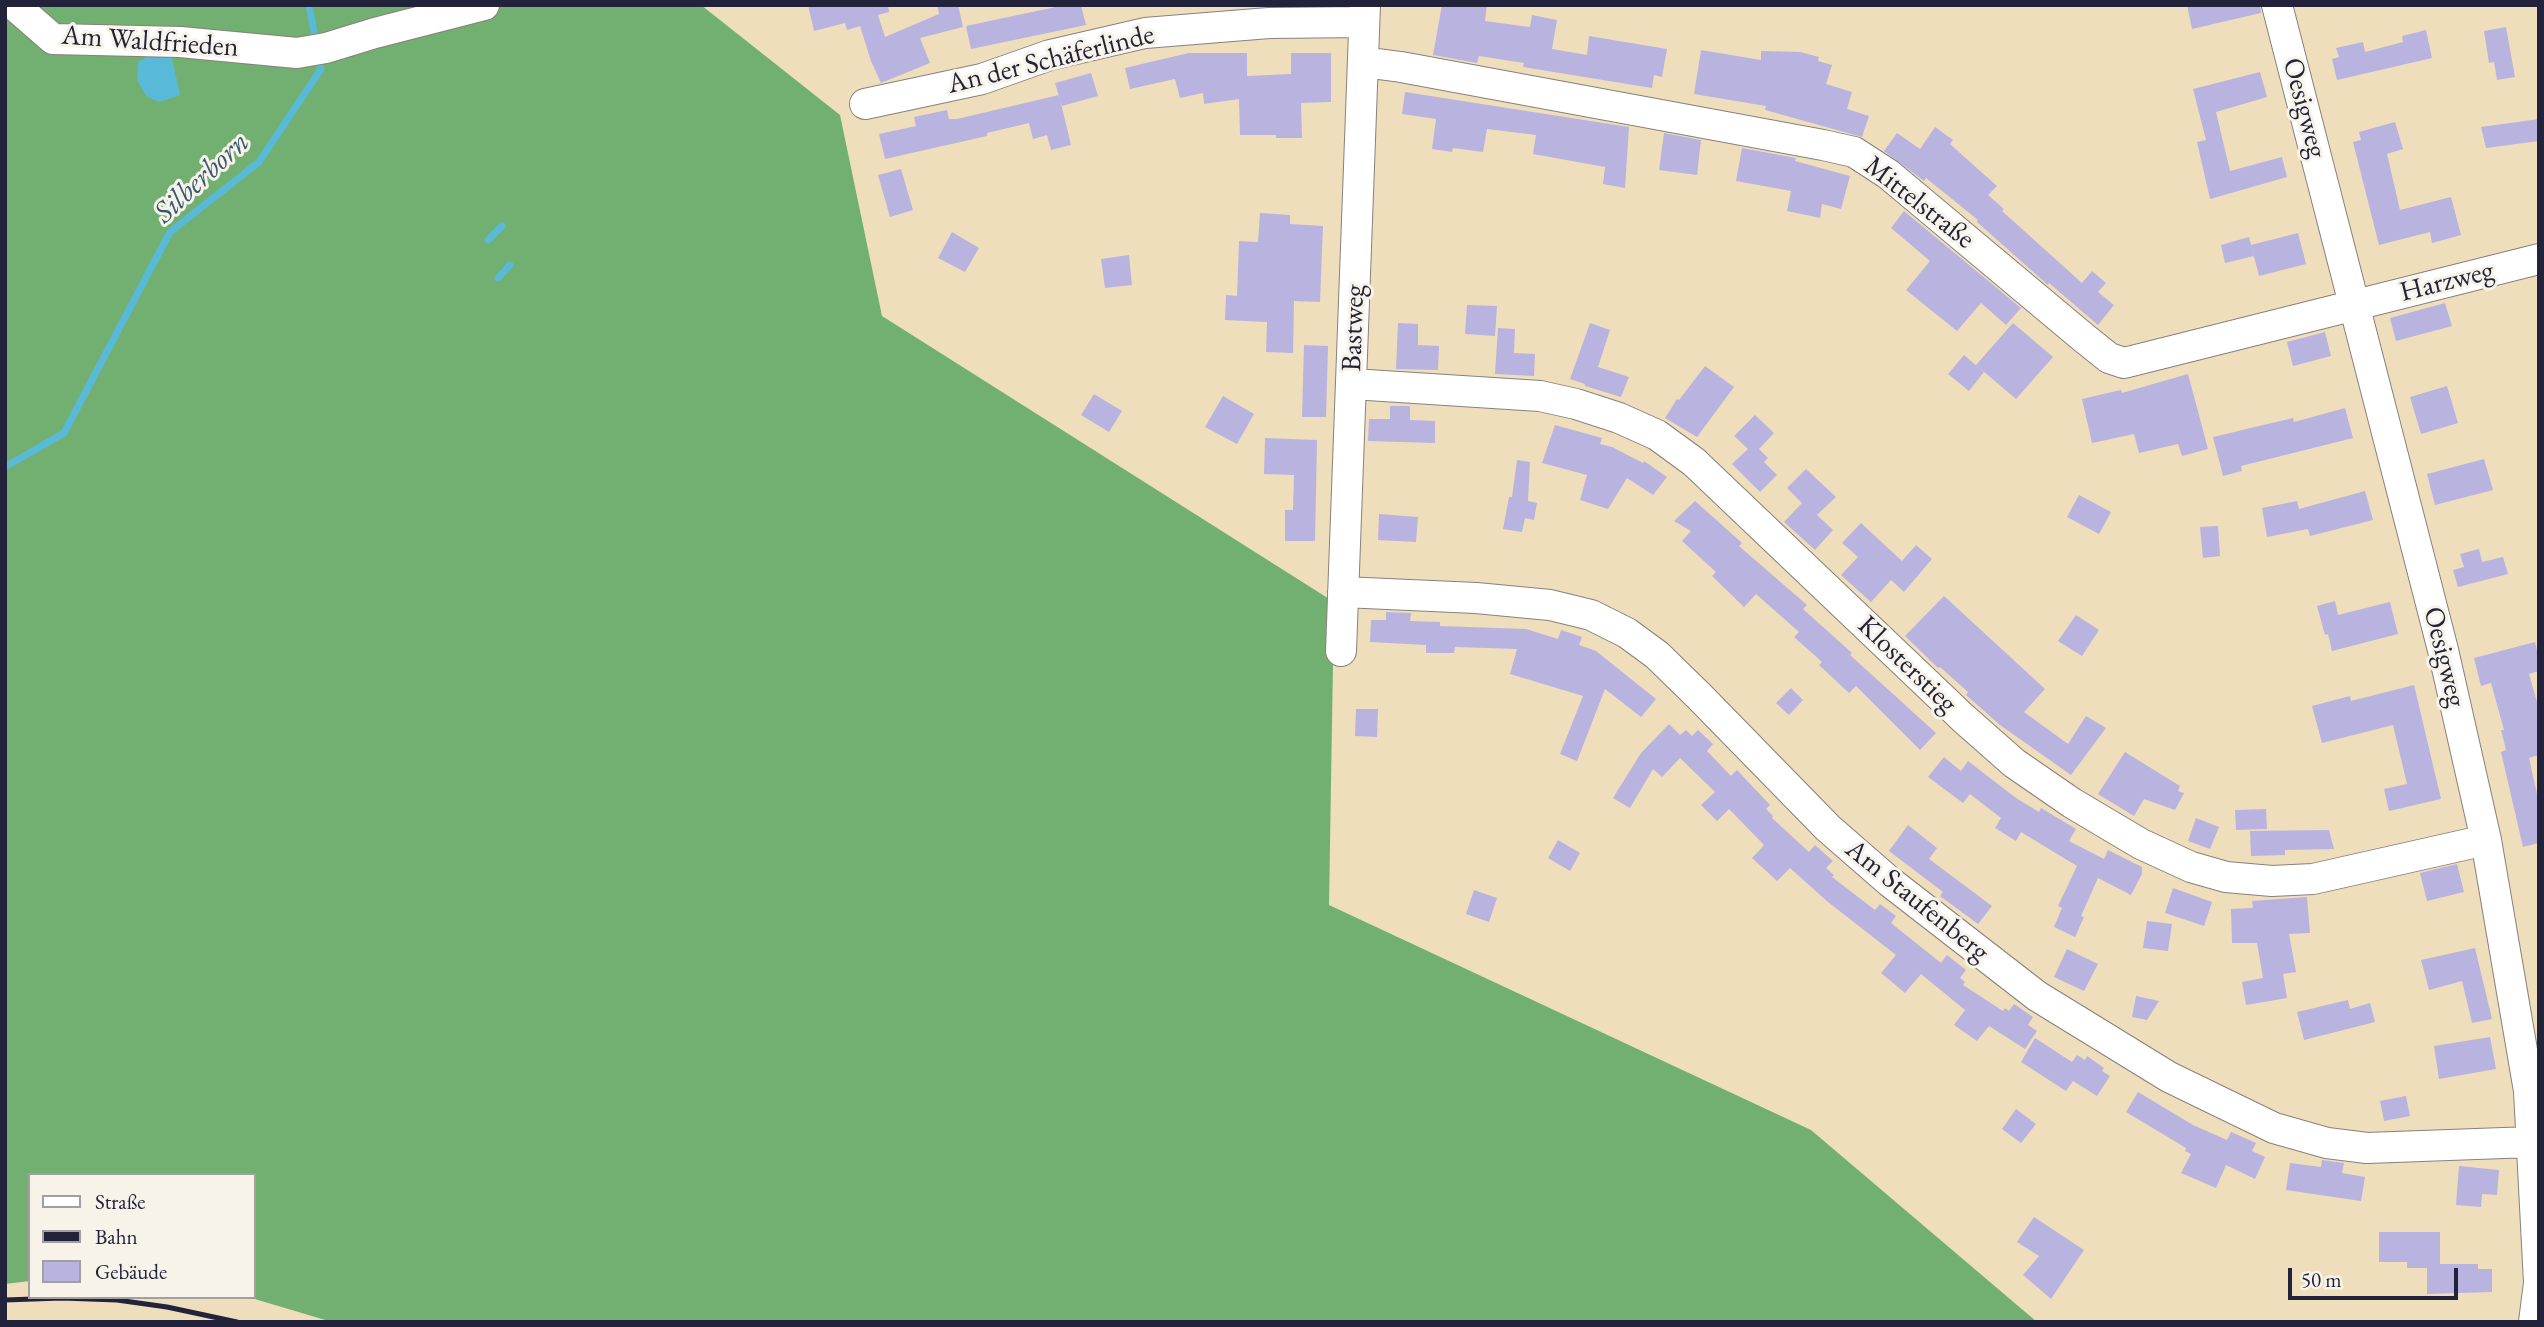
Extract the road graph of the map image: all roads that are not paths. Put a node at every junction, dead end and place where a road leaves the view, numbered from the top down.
1 (14, 5) edge
2 (484, 5) edge
3 (2277, 5) edge
4 (1364, 14) edge
5 (1363, 62) junction
6 (864, 104) dead end
7 (2539, 259) edge
8 (2354, 305) junction
9 (1352, 384) junction
10 (1343, 592) junction
11 (1341, 651) dead end
12 (2486, 840) junction
13 (2531, 1142) junction
14 (2534, 1322) edge

1 - 2 street, Am Waldfrieden
3 - 8 street, Oesigweg
4 - 5 street, Bastweg
4 - 6 street, An der Schäferlinde
5 - 8 street, Mittelstraße
5 - 9 street, Bastweg
7 - 8 street, Harzweg
8 - 12 street, Oesigweg
9 - 10 street, Bastweg
9 - 12 street, Klosterstieg
10 - 11 street, Bastweg
10 - 13 street, Am Staufenberg
12 - 13 street, Oesigweg
13 - 14 street, Oesigweg

